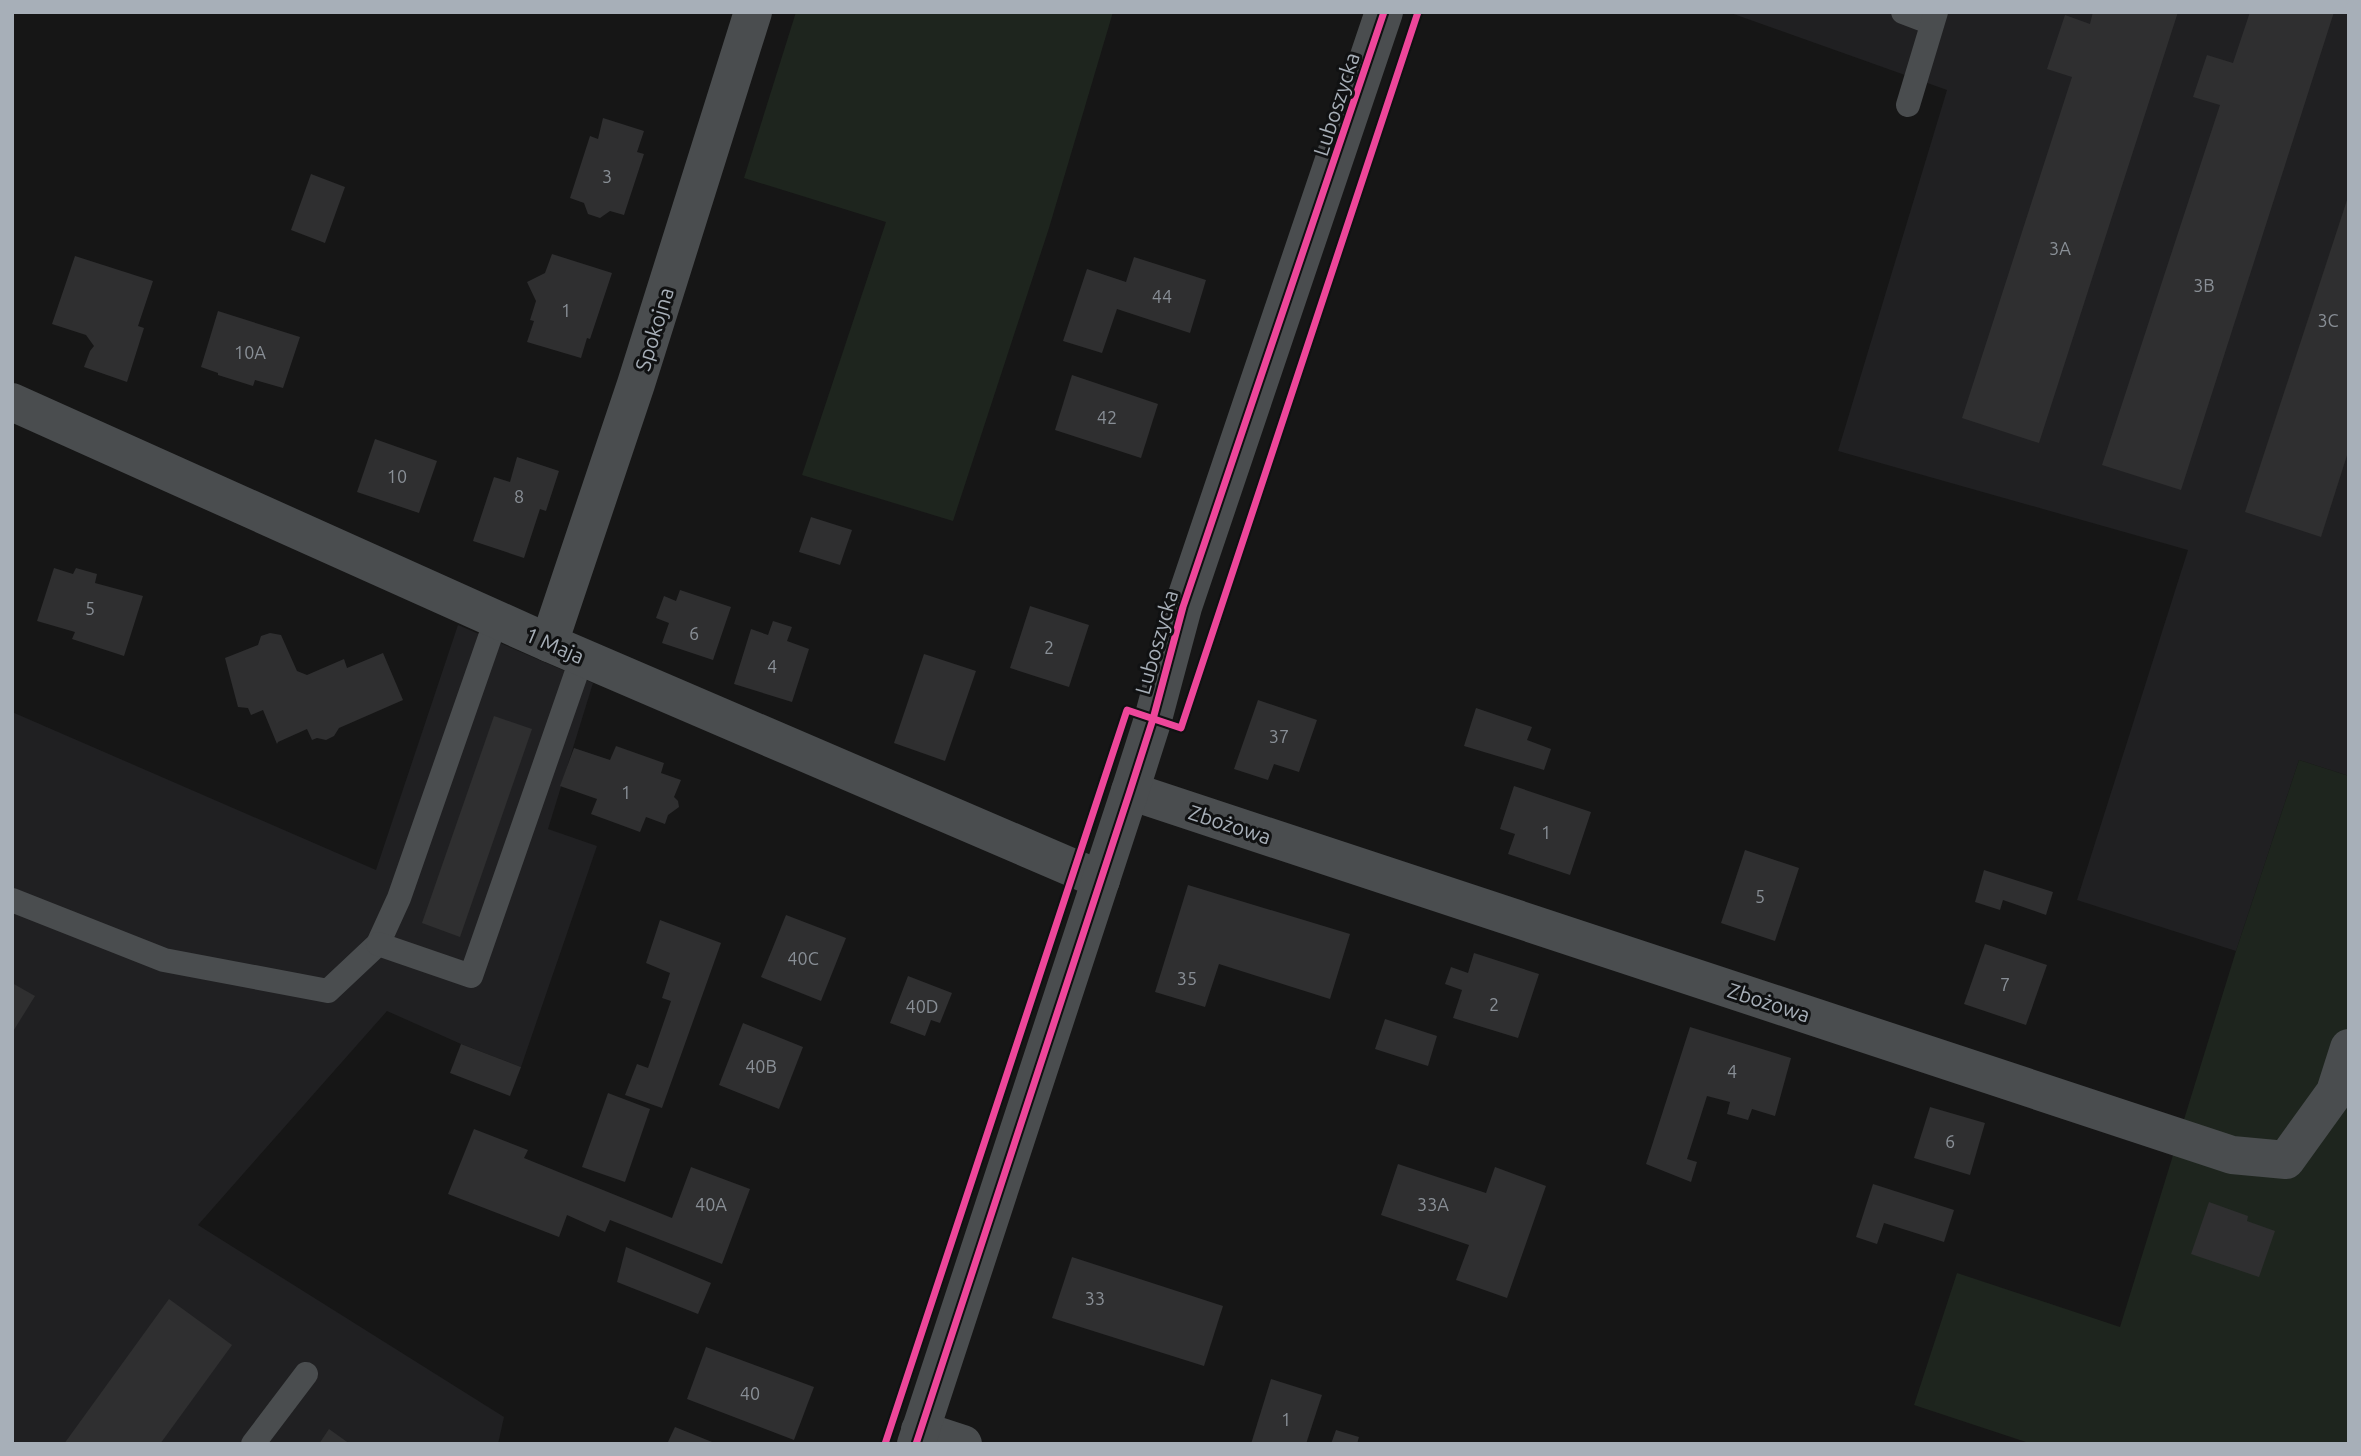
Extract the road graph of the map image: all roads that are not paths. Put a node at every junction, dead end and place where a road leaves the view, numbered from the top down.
1 (753, 12) edge
2 (1384, 12) edge
3 (1903, 12) edge
4 (1934, 18) edge
5 (1908, 106) dead end
6 (12, 402) edge
7 (496, 620) junction
8 (566, 650) junction
9 (1130, 791) junction
10 (1101, 880) junction
11 (12, 900) edge
12 (378, 944) junction
13 (2349, 1048) edge
14 (306, 1374) dead end
15 (918, 1437) edge
16 (253, 1444) edge
17 (962, 1444) edge

1 - 8 street, Spokojna
2 - 9 street, Luboszycka
3 - 4 lane
4 - 5 lane
6 - 7 street, 1 Maja
7 - 8 street, 1 Maja
7 - 12 lane
8 - 10 street, 1 Maja
8 - 12 lane
9 - 10 street, Luboszycka
9 - 13 street, Zbożowa
10 - 15 street, Luboszycka
11 - 12 lane
14 - 16 lane
15 - 17 street

